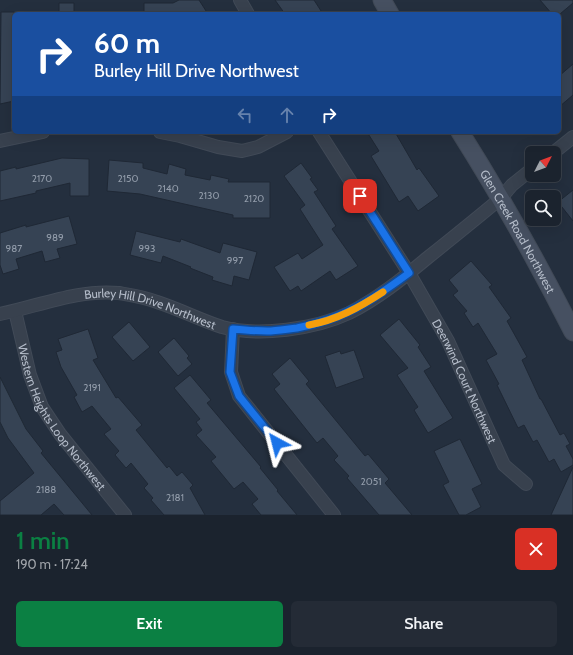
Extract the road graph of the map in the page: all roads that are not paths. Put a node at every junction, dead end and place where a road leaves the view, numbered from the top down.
1 (240, 0) edge
2 (382, 0) edge
3 (247, 12) edge
4 (389, 12) edge
5 (34, 134) edge
6 (170, 134) edge
7 (283, 134) edge
8 (320, 134) edge
9 (461, 134) edge
10 (573, 137) edge
11 (0, 142) edge
12 (561, 147) edge
13 (525, 175) edge
14 (501, 198) junction
15 (409, 273) junction
16 (15, 311) junction
17 (0, 314) edge
18 (233, 329) junction
19 (573, 332) edge
20 (526, 484) dead end
21 (125, 515) edge
22 (334, 515) edge

1 - 3 street
2 - 4 main road
5 - 11 street
6 - 7 street
8 - 15 street, Deerwind Court Northwest
9 - 14 main road, Glen Creek Road Northwest
10 - 12 street
13 - 14 street, Burley Hill Drive Northwest
14 - 15 street, Burley Hill Drive Northwest
14 - 19 main road, Glen Creek Road Northwest
15 - 18 street, Burley Hill Drive Northwest
15 - 20 street, Deerwind Court Northwest
16 - 17 street, Burley Hill Drive Northwest
16 - 18 street, Burley Hill Drive Northwest
16 - 21 street, Western Heights Loop Northwest
18 - 22 street

